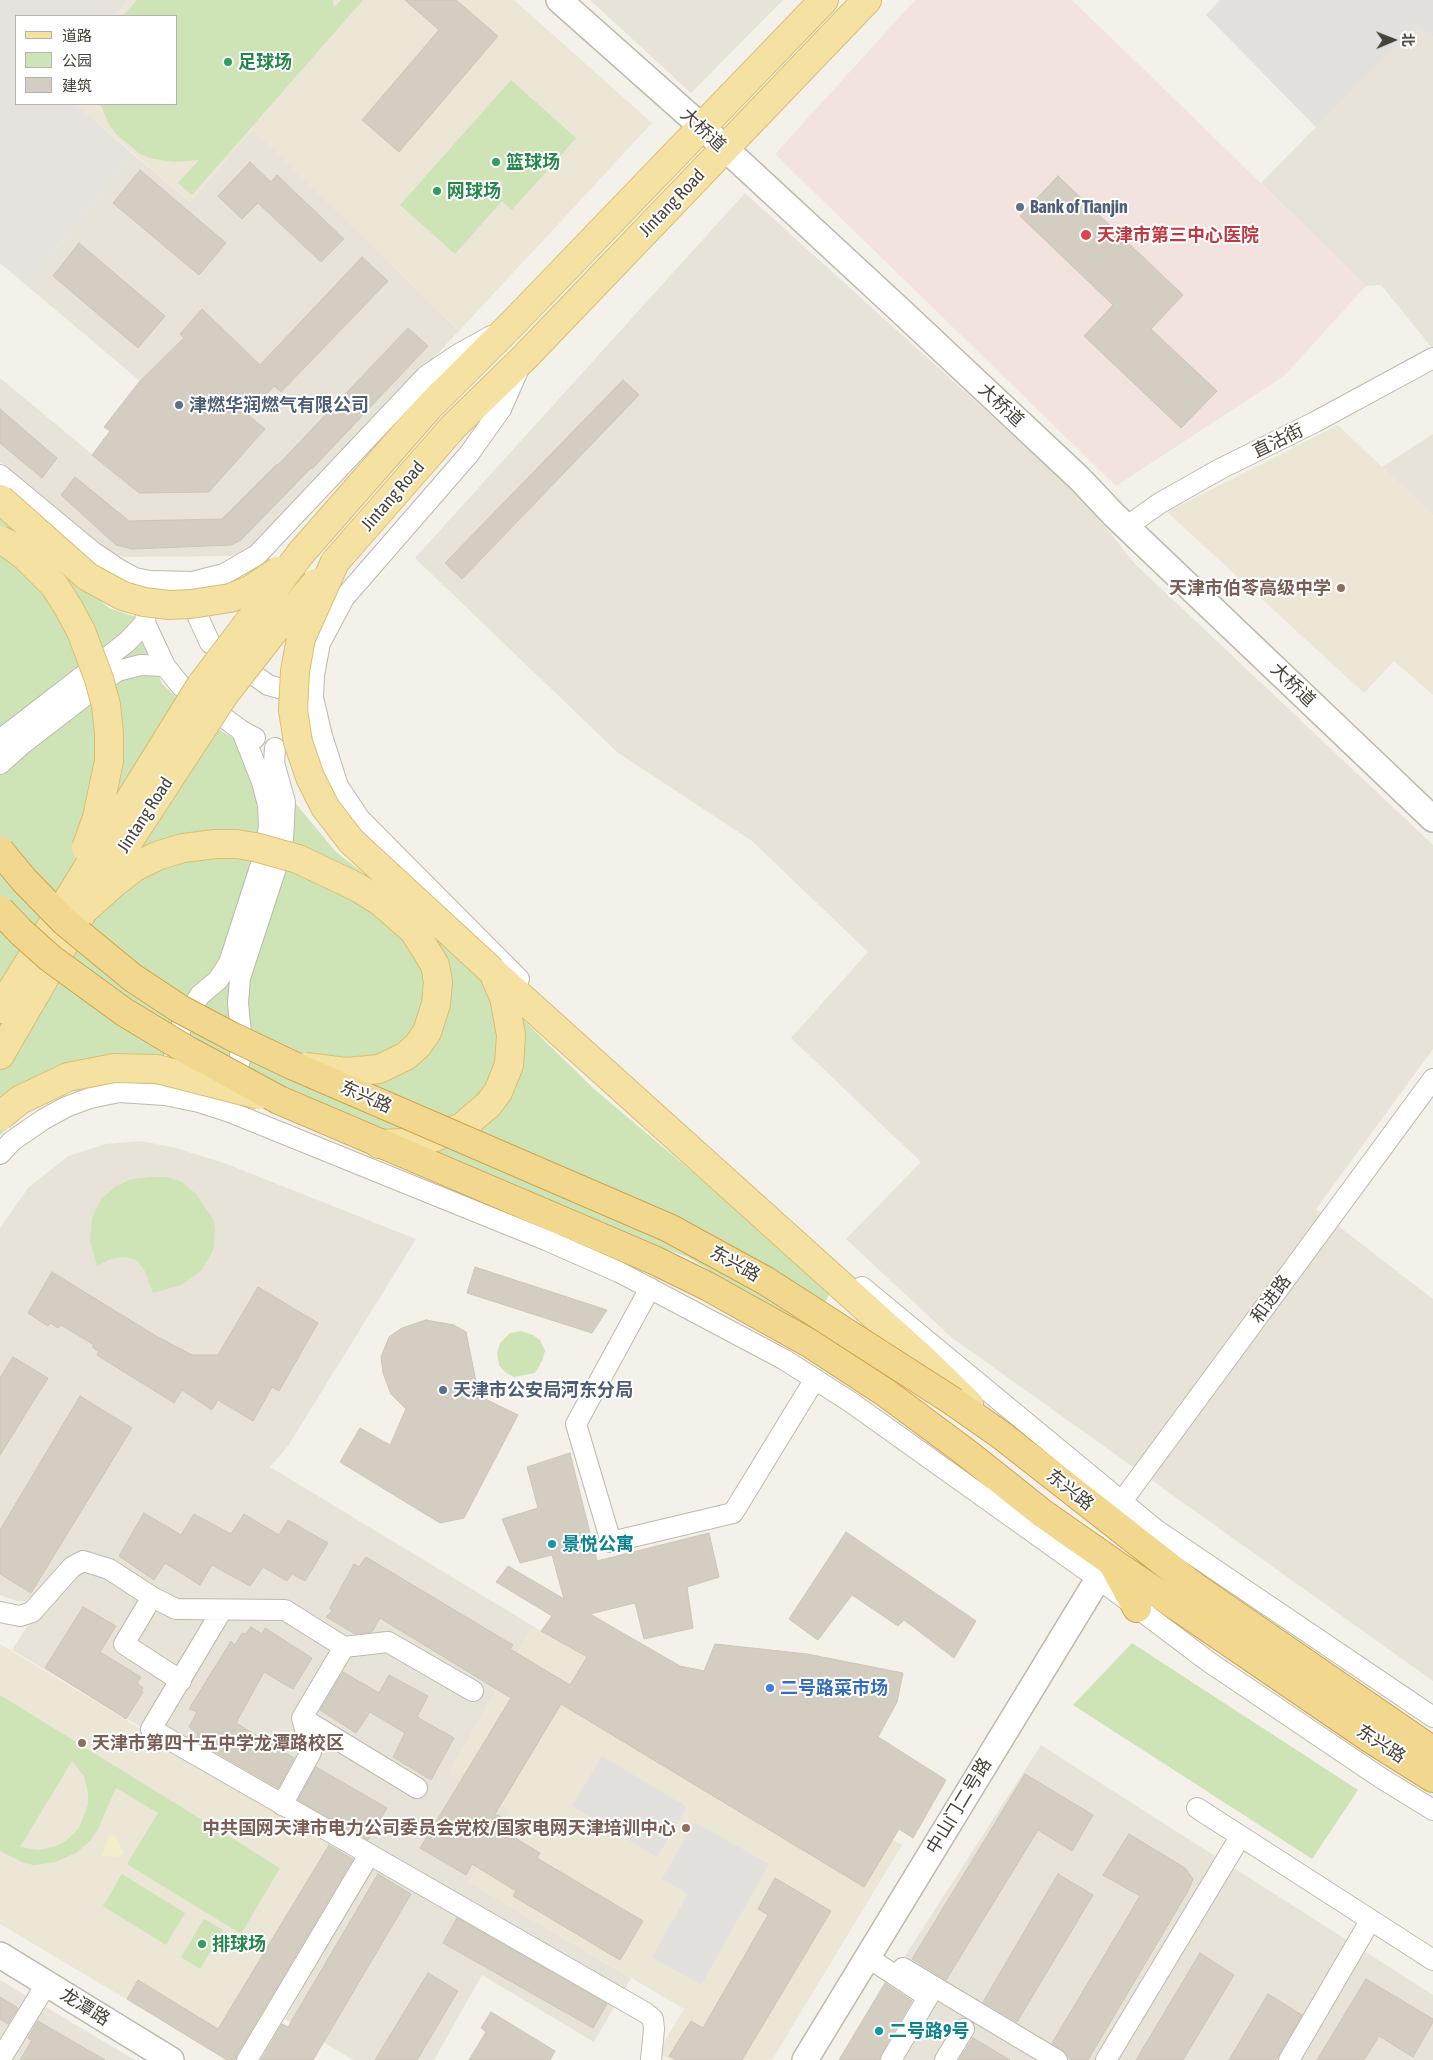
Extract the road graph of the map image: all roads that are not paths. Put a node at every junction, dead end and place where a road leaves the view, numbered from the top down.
1 (559, 0) edge
2 (824, 0) edge
3 (867, 0) edge
4 (702, 127) junction
5 (724, 149) junction
6 (514, 322) junction
7 (524, 358) junction
8 (1433, 358) edge
9 (0, 475) edge
10 (0, 499) edge
11 (1126, 527) junction
12 (0, 540) edge
13 (301, 553) junction
14 (335, 562) junction
15 (150, 581) junction
16 (193, 582) junction
17 (144, 623) junction
18 (165, 666) junction
19 (313, 698) junction
20 (242, 731) junction
21 (322, 736) junction
22 (0, 740) edge
23 (275, 748) junction
24 (0, 764) edge
25 (1433, 819) edge
26 (0, 851) edge
27 (76, 904) junction
28 (0, 910) edge
29 (492, 972) junction
30 (0, 1009) edge
31 (0, 1055) edge
32 (294, 1066) junction
33 (1433, 1079) edge
34 (165, 1095) junction
35 (279, 1100) junction
36 (230, 1112) junction
37 (0, 1116) edge
38 (417, 1150) junction
39 (0, 1154) edge
40 (650, 1288) junction
41 (815, 1379) junction
42 (1001, 1435) junction
43 (1115, 1511) junction
44 (1155, 1529) joint
45 (1112, 1572) junction
46 (152, 1597) junction
47 (1137, 1608) joint
48 (222, 1610) junction
49 (0, 1612) edge
50 (344, 1647) junction
51 (1282, 1663) junction
52 (181, 1681) junction
53 (473, 1692) dead end
54 (1433, 1717) edge
55 (302, 1718) junction
56 (1433, 1751) edge
57 (1433, 1778) edge
58 (417, 1788) dead end
59 (282, 1805) junction
60 (1196, 1808) dead end
61 (1433, 1810) edge
62 (1240, 1836) junction
63 (369, 1855) junction
64 (1370, 1921) junction
65 (0, 1955) edge
66 (870, 1958) junction
67 (1433, 1960) edge
68 (0, 1964) edge
69 (903, 1968) dead end
70 (45, 1987) junction
71 (964, 2029) dead end
72 (0, 2060) edge
73 (157, 2060) edge
74 (171, 2060) edge
75 (247, 2060) edge
76 (651, 2060) edge
77 (805, 2060) edge
78 (814, 2060) edge
79 (891, 2060) edge
80 (945, 2060) edge
81 (1057, 2060) edge
82 (1106, 2060) edge
83 (1288, 2060) edge

1 - 4 street, 大桥道
2 - 4 main road, Jintang Road
3 - 5 main road, Jintang Road
4 - 5 street, 大桥道
4 - 6 main road, Jintang Road
5 - 7 main road, Jintang Road
5 - 11 street, 大桥道
6 - 13 main road, Jintang Road
6 - 16 street
7 - 14 main road, Jintang Road
7 - 19 street
8 - 11 street, 直沽街
9 - 15 street
10 - 13 main road, bridge
11 - 25 street, 大桥道
12 - 27 main road, bridge
13 - 27 main road, Jintang Road, bridge
14 - 27 main road, Jintang Road, bridge
14 - 29 main road, bridge
15 - 16 street
15 - 17 street
16 - 19 street
17 - 18 street
17 - 22 street
18 - 20 street
18 - 24 street
19 - 21 street
20 - 23 street
20 - 34 street
21 - 23 street
21 - 43 street
23 - 36 street
26 - 32 highway, 东兴路, bridge
27 - 30 main road, Jintang Road
27 - 31 main road, Jintang Road
27 - 32 main road, bridge
28 - 35 highway, 东兴路, bridge
29 - 38 main road
29 - 42 main road
32 - 42 highway, 东兴路, bridge
33 - 43 street, 和进路
34 - 36 street
34 - 39 street
35 - 37 main road, bridge
35 - 38 highway, 东兴路
36 - 40 street
38 - 45 highway, 东兴路
40 - 41 street
40 - 41 street
41 - 45 street
42 - 43 highway, 东兴路
43 - 44 highway
43 - 51 highway, 东兴路
44 - 54 street
45 - 47 highway
45 - 51 highway, 东兴路
45 - 66 street, 中山门二号路
46 - 48 street
46 - 49 street
46 - 52 street
47 - 61 street
48 - 50 street
48 - 52 street
50 - 53 street
50 - 55 street
51 - 56 highway, 东兴路
51 - 57 highway, 东兴路
52 - 59 street
55 - 58 street
55 - 59 street
59 - 63 street
60 - 62 street
62 - 64 street
62 - 82 street
63 - 75 street
63 - 76 street
64 - 67 street
64 - 83 street
65 - 70 street, 龙潭路
66 - 77 street, 中山门二号路
66 - 78 street, 中山门二号路
66 - 79 street
68 - 70 street, 龙潭路
69 - 81 street
70 - 72 street
70 - 73 street, 龙潭路
70 - 74 street, 龙潭路
71 - 80 street

